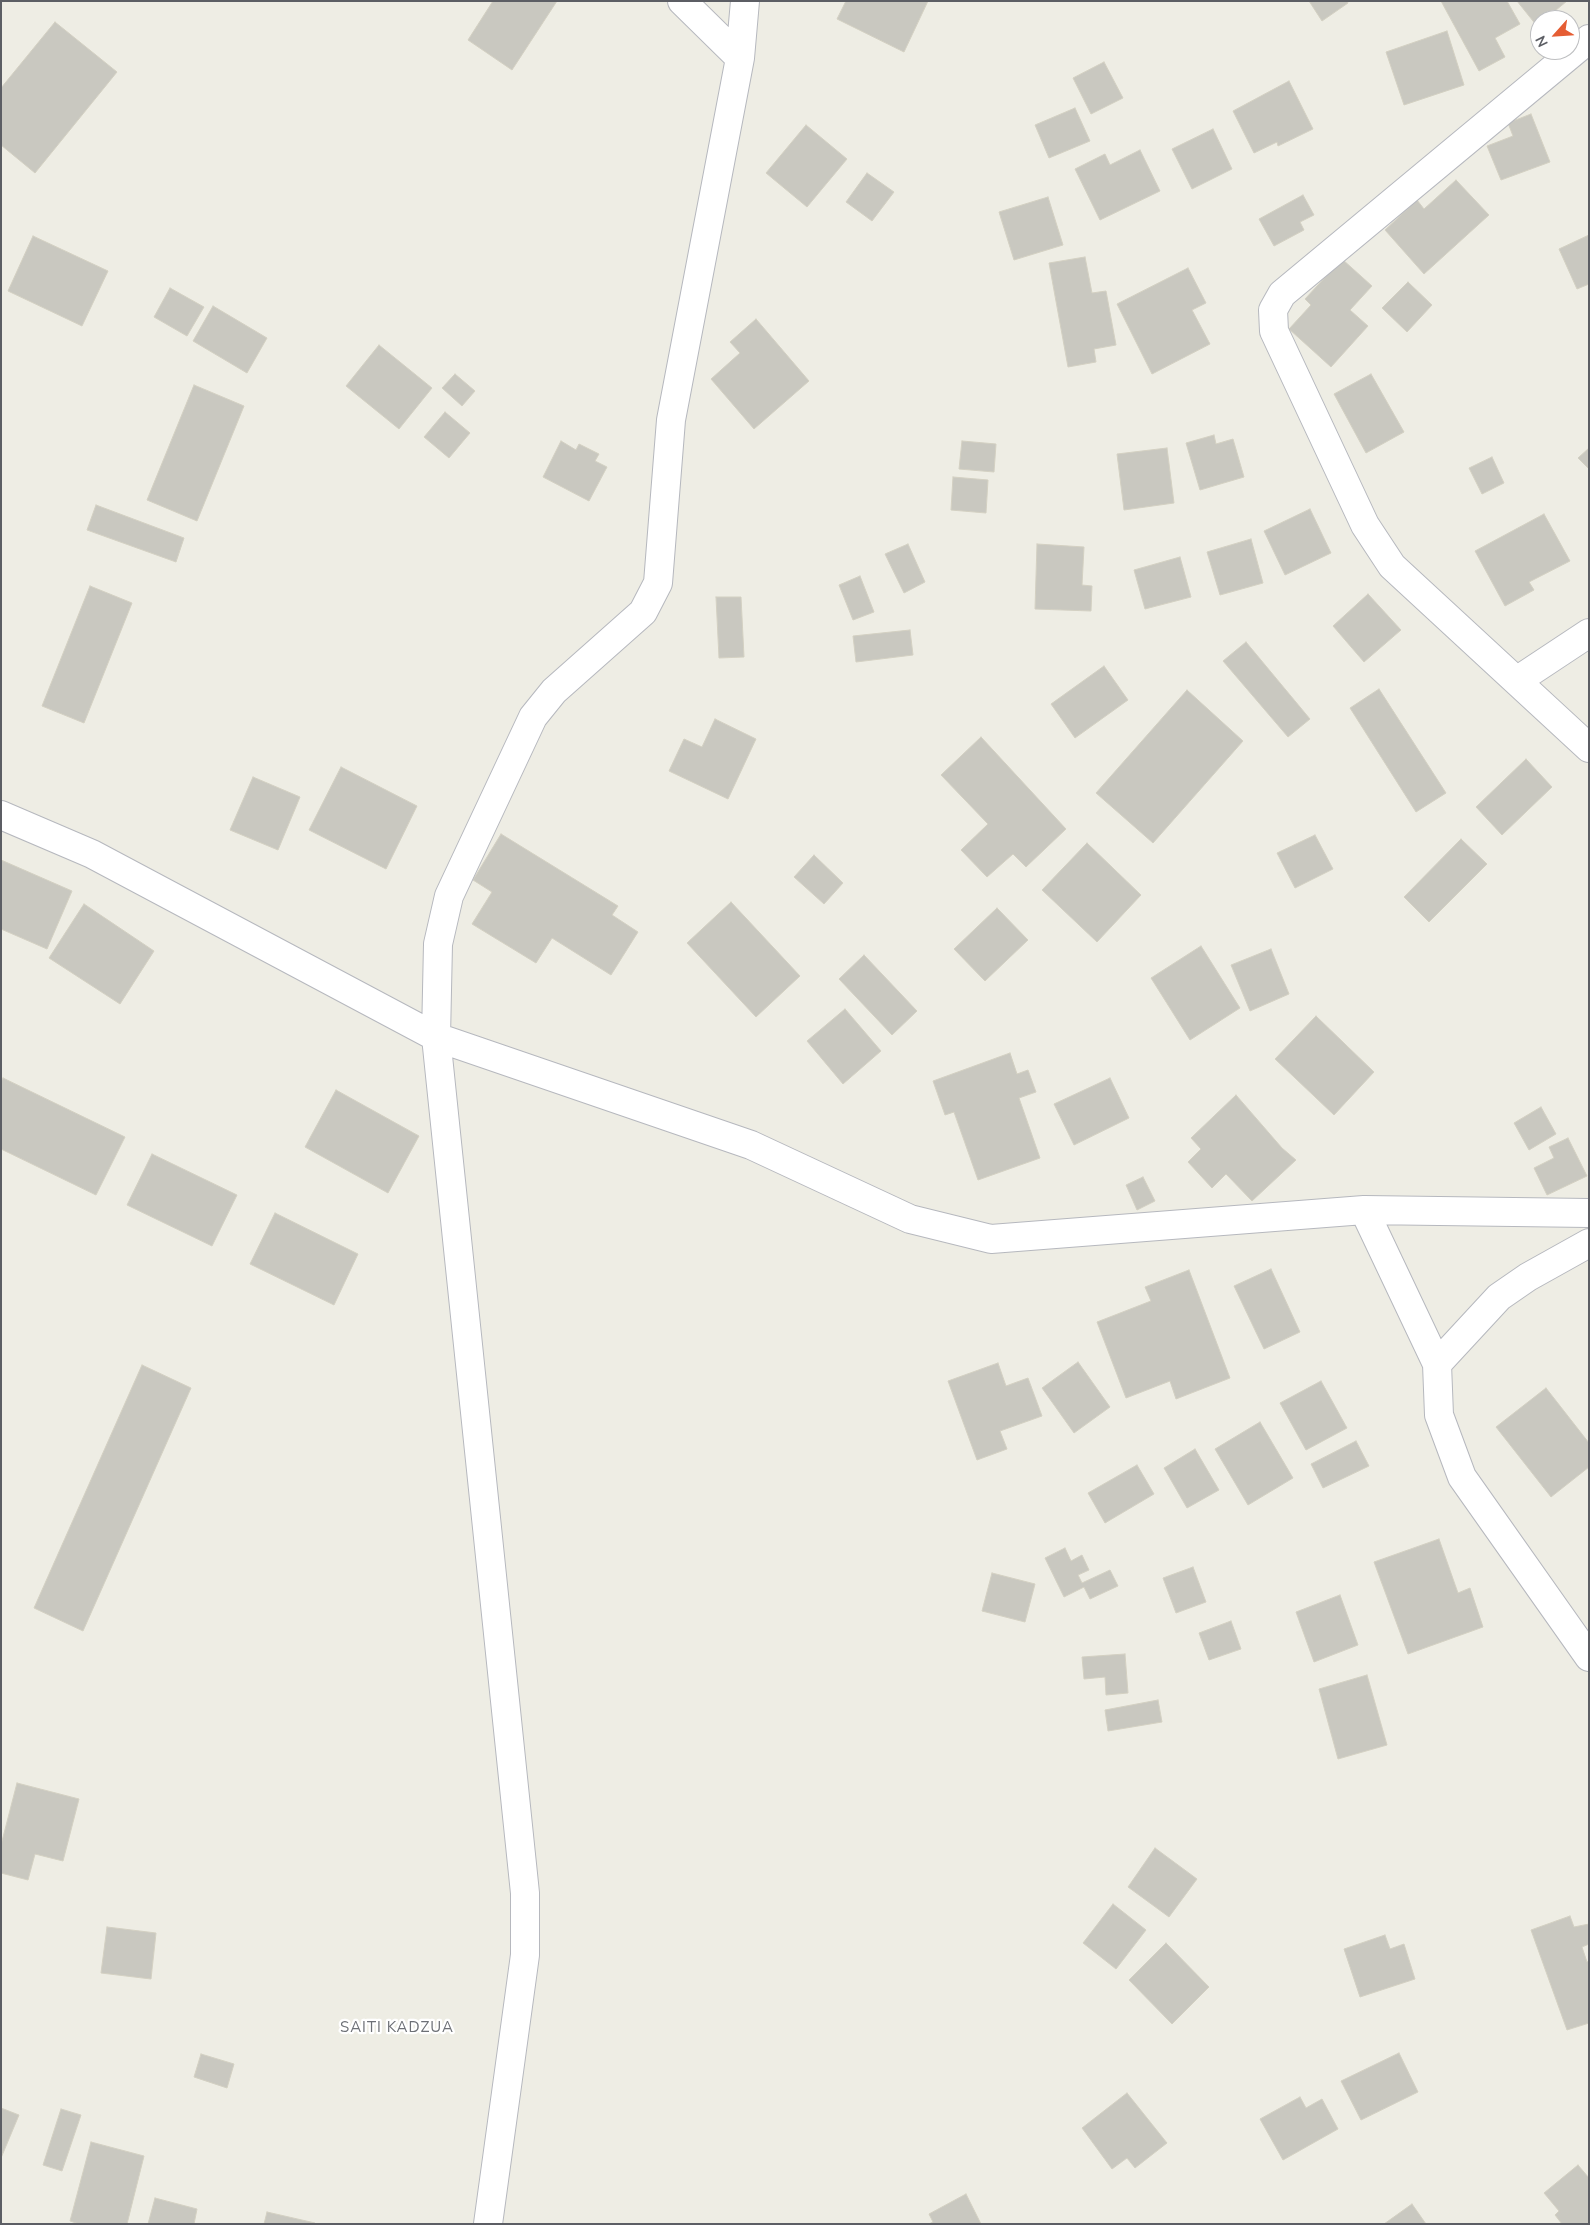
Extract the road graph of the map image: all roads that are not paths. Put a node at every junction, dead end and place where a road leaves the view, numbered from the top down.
1 (682, 1) edge
2 (745, 1) edge
3 (1589, 39) edge
4 (740, 58) junction
5 (1589, 633) edge
6 (1518, 680) junction
7 (1589, 748) edge
8 (1, 814) edge
9 (436, 1037) junction
10 (1364, 1210) junction
11 (1589, 1213) edge
12 (1589, 1243) edge
13 (1437, 1364) junction
14 (1589, 1657) edge
15 (488, 2224) edge

1 - 4 street
2 - 4 street
3 - 6 street
4 - 9 street
5 - 6 street
6 - 7 street
8 - 9 street
9 - 10 street
9 - 15 street
10 - 11 street
10 - 13 street
12 - 13 street
13 - 14 street

